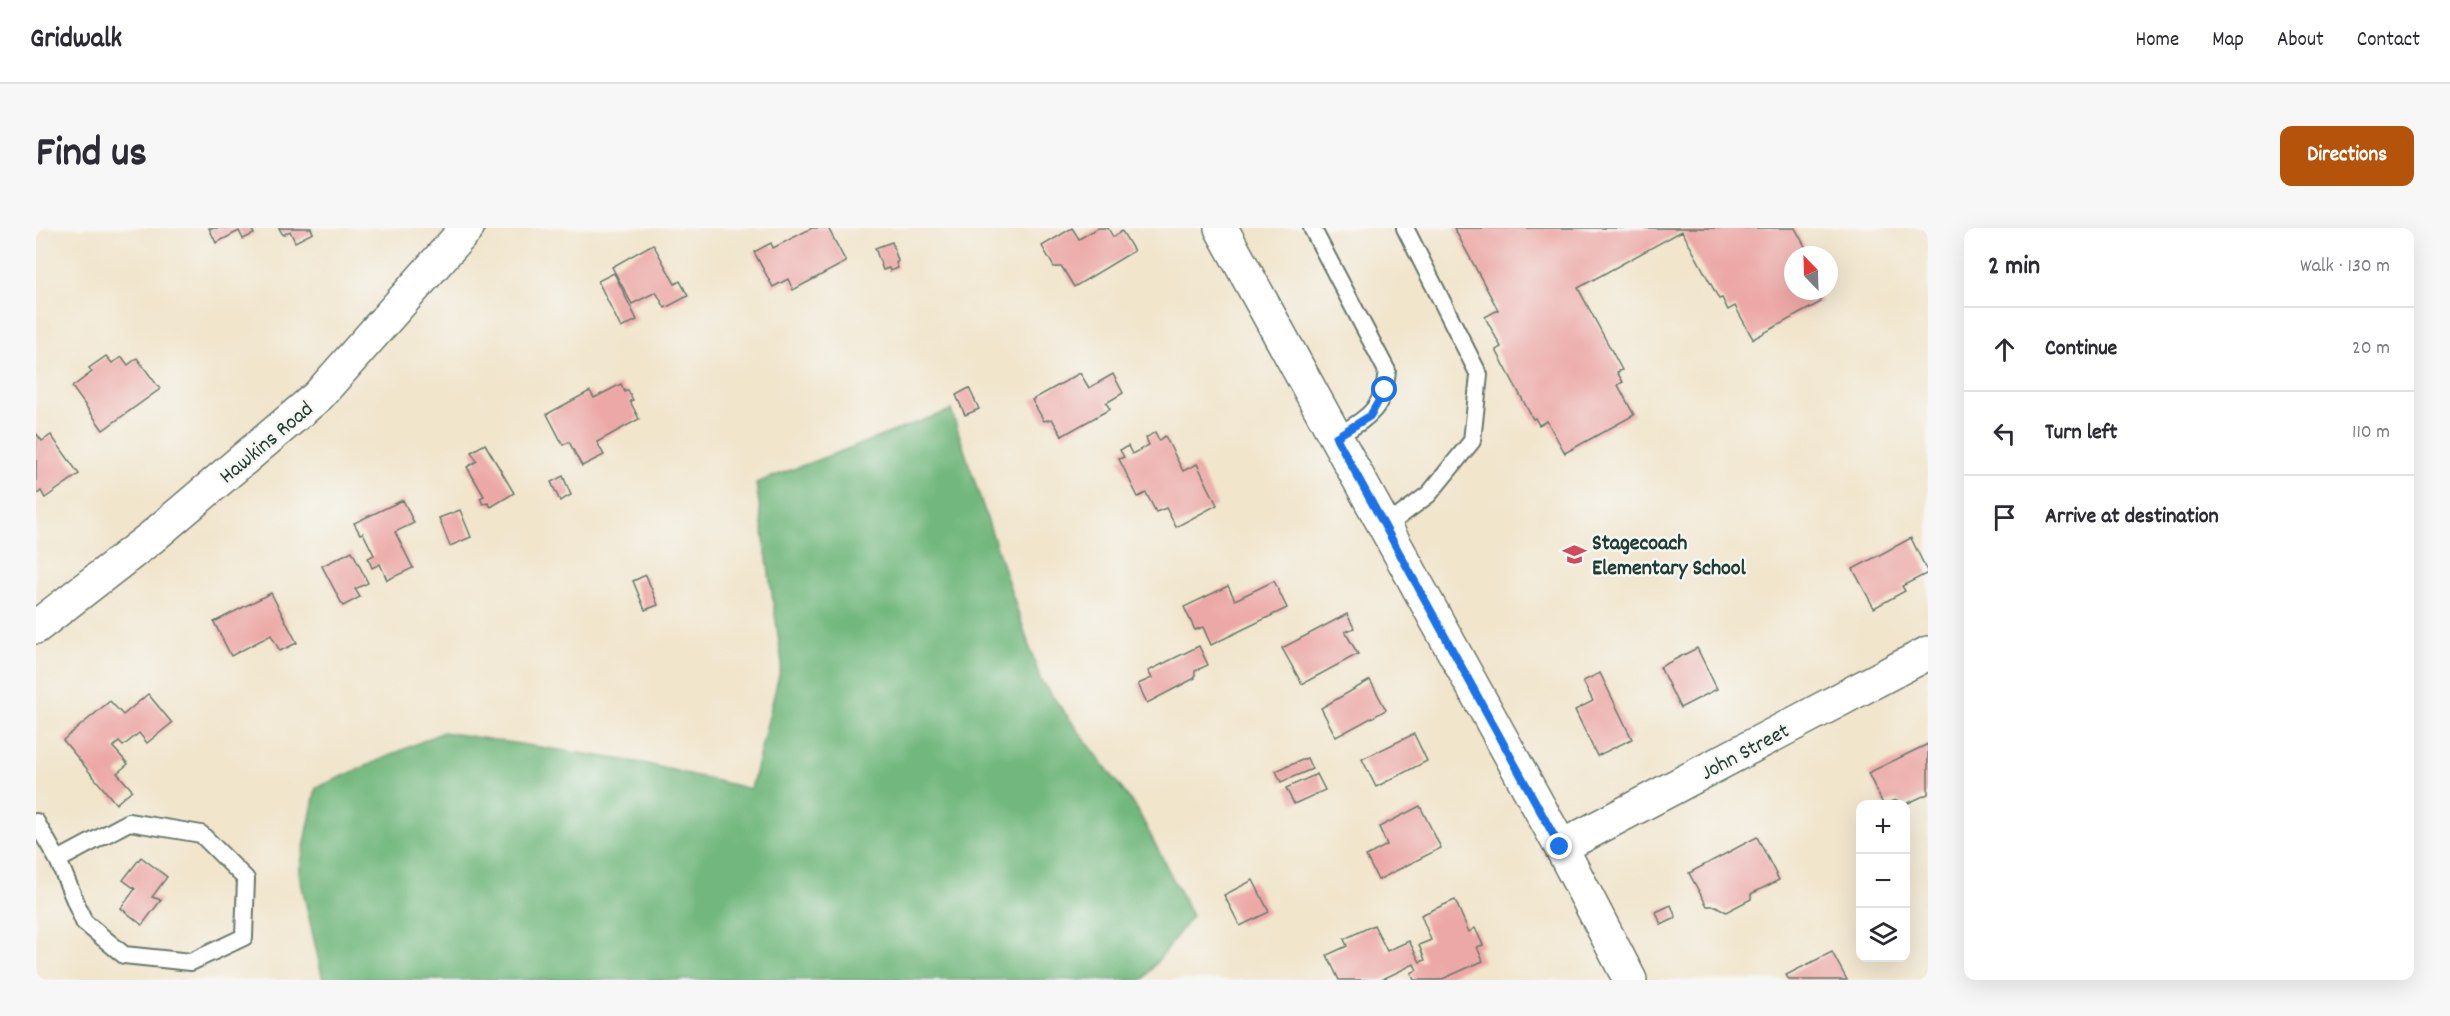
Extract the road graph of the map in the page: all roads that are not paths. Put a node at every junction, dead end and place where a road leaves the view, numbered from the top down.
1 (467, 228) edge
2 (1312, 228) edge
3 (1406, 228) edge
4 (1229, 230) edge
5 (1336, 437) junction
6 (1385, 527) junction
7 (36, 627) edge
8 (1928, 653) edge
9 (36, 822) edge
10 (1560, 847) junction
11 (58, 860) junction
12 (1630, 980) edge

1 - 7 street, Hawkins Road
2 - 5 lane
3 - 6 lane
4 - 5 street
5 - 6 street
6 - 10 street
8 - 10 street, John Street
9 - 11 lane
10 - 12 street
11 - 11 lane

